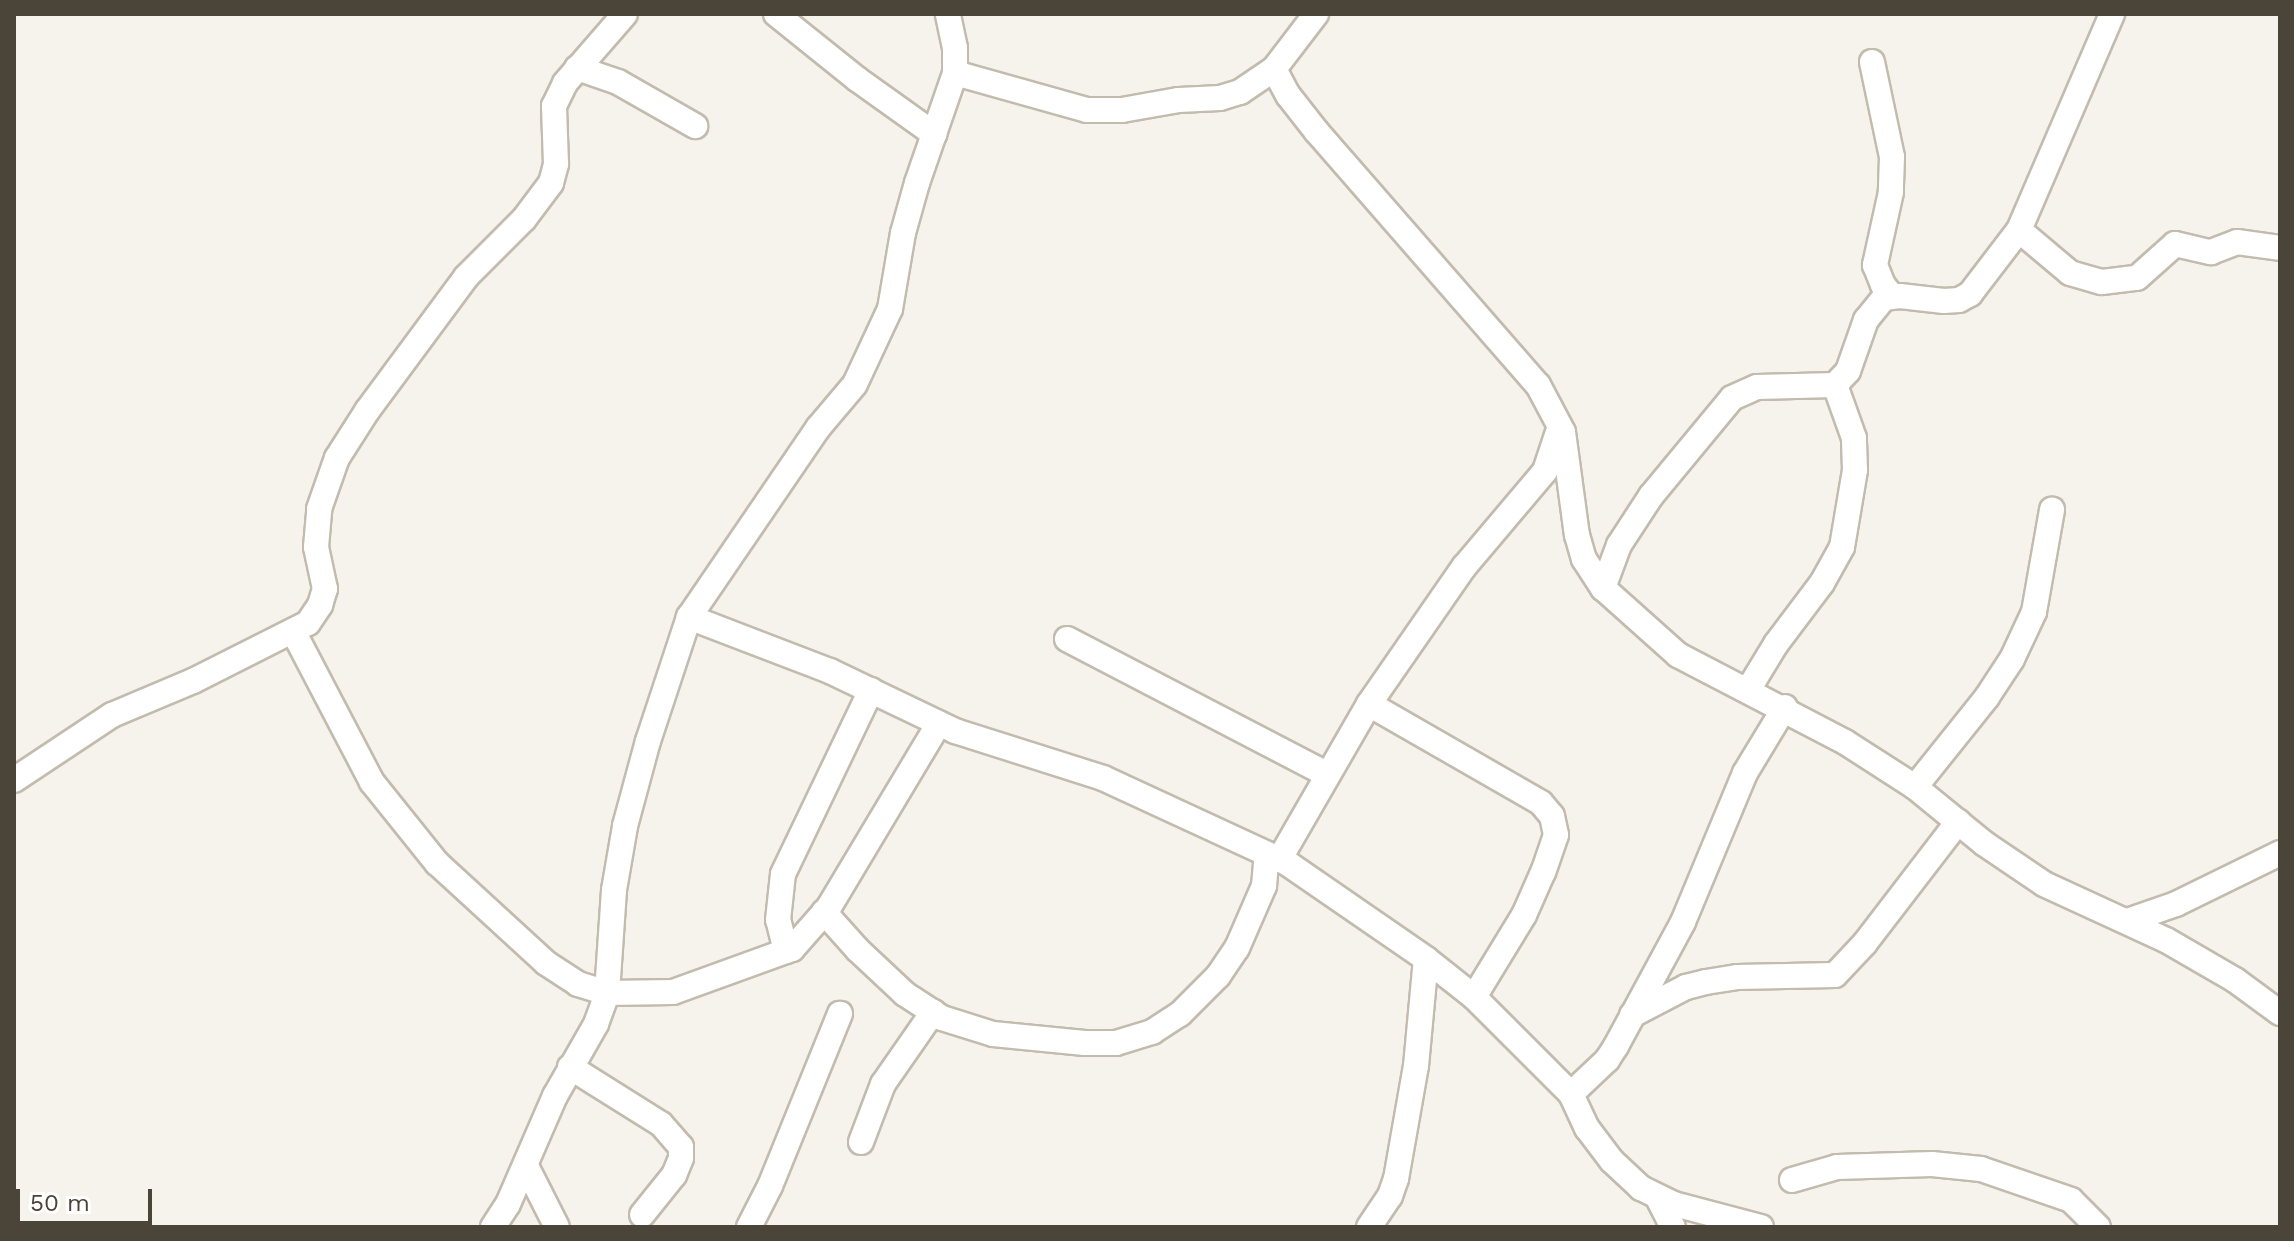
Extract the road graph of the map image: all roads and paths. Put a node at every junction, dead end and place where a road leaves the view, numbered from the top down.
1 (625, 14) edge
2 (776, 14) edge
3 (948, 14) edge
4 (1316, 14) edge
5 (2112, 14) edge
6 (1872, 62) dead end
7 (577, 68) junction
8 (1274, 69) junction
9 (955, 73) junction
10 (695, 126) dead end
11 (934, 134) junction
12 (2019, 230) junction
13 (2280, 248) edge
14 (1892, 296) junction
15 (1835, 385) junction
16 (1560, 427) junction
17 (2052, 510) dead end
18 (1603, 588) junction
19 (689, 617) junction
20 (293, 631) junction
21 (1067, 639) dead end
22 (871, 690) junction
23 (1748, 690) junction
24 (1369, 704) junction
25 (1785, 707) junction
26 (939, 723) junction
27 (1328, 775) junction
28 (14, 780) edge
29 (1915, 787) junction
30 (1958, 822) junction
31 (2280, 853) edge
32 (1273, 857) junction
33 (824, 912) junction
34 (2127, 921) junction
35 (786, 951) junction
36 (1426, 959) junction
37 (607, 993) junction
38 (1474, 997) junction
39 (933, 1012) junction
40 (2280, 1013) edge
41 (840, 1014) dead end
42 (1632, 1015) junction
43 (570, 1067) junction
44 (1571, 1094) junction
45 (861, 1142) dead end
46 (526, 1166) junction
47 (1792, 1180) dead end
48 (1658, 1198) junction
49 (642, 1215) dead end
50 (493, 1227) edge
51 (557, 1227) edge
52 (749, 1227) edge
53 (1369, 1227) edge
54 (1672, 1227) edge
55 (1761, 1227) edge
56 (2098, 1227) edge

1 - 7 street
2 - 11 street
3 - 9 street
4 - 8 street
5 - 12 street
6 - 14 street
7 - 10 street
7 - 20 street
8 - 9 street
8 - 16 street
9 - 11 street
11 - 19 street
12 - 13 street
12 - 14 street
14 - 15 street
15 - 18 street
15 - 23 street
16 - 18 street
16 - 24 street
17 - 29 street
18 - 23 street
19 - 22 street
19 - 37 street
20 - 28 street
20 - 37 street
21 - 27 street
22 - 26 street
22 - 35 street
23 - 25 street
24 - 27 street
24 - 38 street
25 - 29 street
25 - 42 street
26 - 32 street
26 - 33 street
27 - 32 street
29 - 30 street
30 - 34 street
30 - 42 street
31 - 34 street
32 - 36 street
32 - 39 street
33 - 35 street
33 - 39 street
34 - 40 street
35 - 37 street
36 - 38 street
36 - 53 street
37 - 43 street
38 - 44 street
39 - 45 street
41 - 52 street
42 - 44 street
43 - 46 street
43 - 49 street
44 - 48 street
46 - 50 street
46 - 51 street
47 - 56 street
48 - 54 street
48 - 55 street

